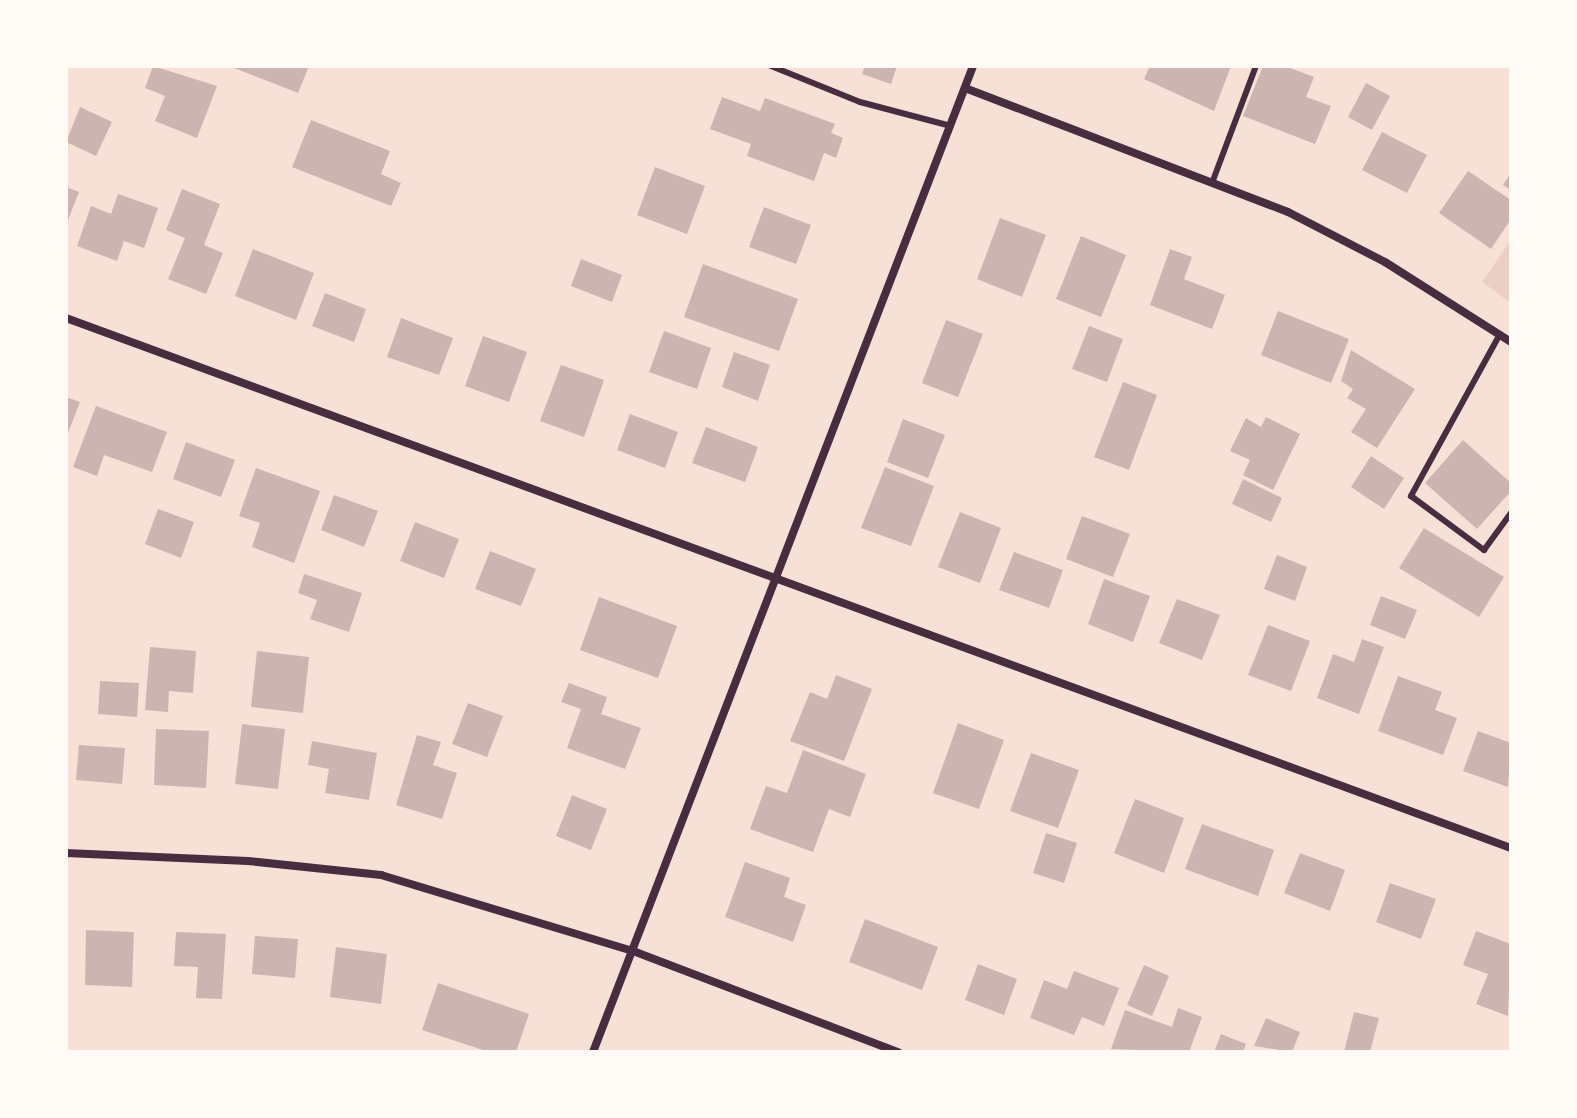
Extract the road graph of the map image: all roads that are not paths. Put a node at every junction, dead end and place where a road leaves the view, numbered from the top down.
1 (771, 66) edge
2 (973, 66) edge
3 (1256, 66) edge
4 (965, 88) junction
5 (951, 126) junction
6 (1212, 183) junction
7 (66, 318) edge
8 (1500, 334) junction
9 (1511, 342) edge
10 (1511, 513) edge
11 (777, 583) junction
12 (1511, 848) edge
13 (66, 853) edge
14 (633, 951) junction
15 (593, 1052) edge
16 (898, 1052) edge

1 - 5 lane
2 - 4 street
3 - 6 lane
4 - 5 street
4 - 6 street
5 - 11 street
6 - 8 street
7 - 11 street
8 - 9 street
8 - 10 lane
11 - 12 street
11 - 14 street
13 - 14 street
14 - 15 street
14 - 16 street

